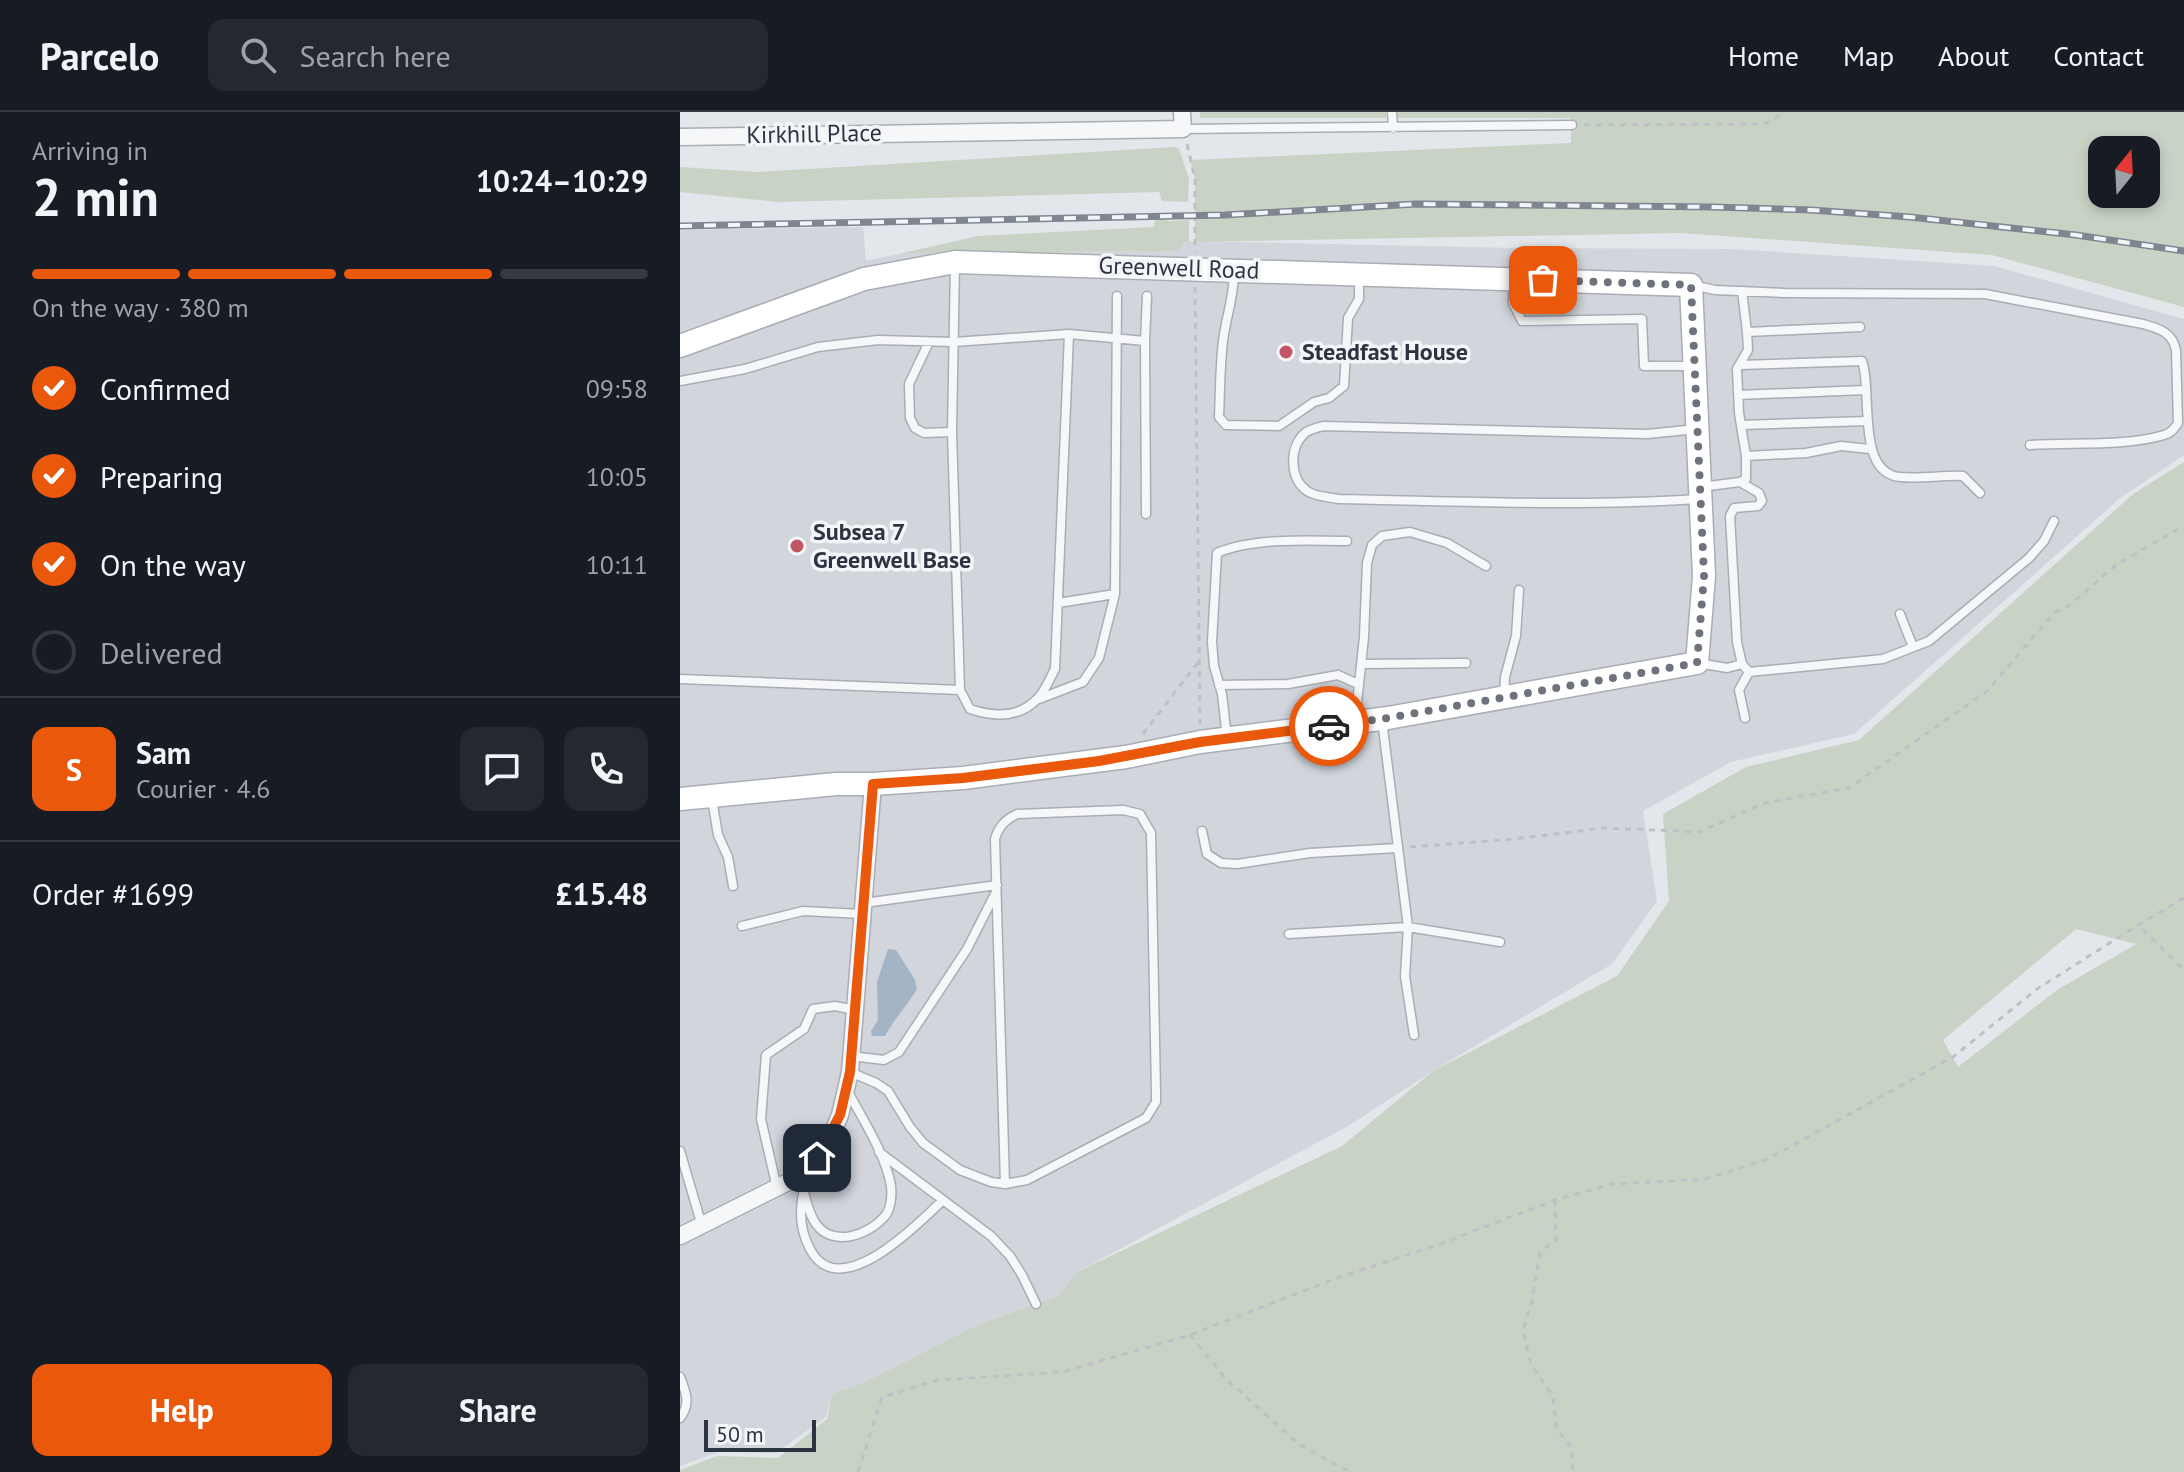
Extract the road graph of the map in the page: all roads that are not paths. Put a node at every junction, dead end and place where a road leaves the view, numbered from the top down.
1 (1392, 112) edge
2 (1182, 120) edge
3 (1572, 125) road end
4 (1393, 128) junction
5 (680, 137) edge
6 (955, 262) junction
7 (1234, 270) junction
8 (1359, 274) junction
9 (1513, 279) junction
10 (1691, 285) junction
11 (1742, 291) junction
12 (1117, 296) dead end
13 (1147, 296) dead end
14 (1860, 327) dead end
15 (1747, 332) junction
16 (1069, 334) junction
17 (1118, 339) junction
18 (1145, 341) junction
19 (929, 342) junction
20 (954, 342) junction
21 (685, 343) edge
22 (1695, 365) junction
23 (1740, 365) junction
24 (680, 381) edge
25 (1866, 390) junction
26 (1738, 395) junction
27 (1868, 421) junction
28 (1741, 425) junction
29 (1697, 429) junction
30 (952, 432) junction
31 (2030, 445) dead end
32 (1870, 449) junction
33 (1746, 456) junction
34 (1740, 482) junction
35 (1700, 493) junction
36 (1980, 493) dead end
37 (1146, 514) dead end
38 (2054, 521) dead end
39 (1347, 541) dead end
40 (1486, 566) dead end
41 (1519, 590) dead end
42 (1115, 594) junction
43 (1058, 603) junction
44 (1900, 614) dead end
45 (1913, 647) junction
46 (1466, 663) dead end
47 (1697, 663) junction
48 (1361, 664) junction
49 (1742, 664) junction
50 (1749, 672) junction
51 (680, 679) edge
52 (1358, 684) junction
53 (1219, 685) junction
54 (960, 690) junction
55 (1504, 697) junction
56 (1038, 699) junction
57 (1745, 718) dead end
58 (1382, 719) junction
59 (1355, 722) junction
60 (1227, 738) junction
61 (873, 784) junction
62 (711, 794) junction
63 (680, 799) edge
64 (1202, 831) dead end
65 (1398, 848) junction
66 (733, 886) dead end
67 (996, 888) junction
68 (862, 908) junction
69 (742, 926) dead end
70 (1408, 927) junction
71 (1289, 934) dead end
72 (1500, 942) dead end
73 (855, 1010) junction
74 (1414, 1035) dead end
75 (851, 1064) junction
76 (847, 1090) junction
77 (680, 1151) edge
78 (878, 1152) junction
79 (802, 1182) junction
80 (1005, 1184) junction
81 (777, 1188) junction
82 (942, 1201) junction
83 (702, 1226) junction
84 (680, 1236) edge
85 (1036, 1304) dead end
86 (680, 1377) edge
87 (680, 1418) edge

1 - 4 lane
2 - 4 lane, Kirkhill Place
2 - 5 street, Kirkhill Place
3 - 4 lane, Kirkhill Place
6 - 7 street, Greenwell Road
6 - 20 lane
6 - 21 street, Greenwell Road
7 - 8 street, Greenwell Road
7 - 8 lane
8 - 9 street, Greenwell Road
9 - 10 street, Greenwell Road
9 - 22 lane
10 - 11 lane
10 - 22 street
11 - 15 lane
11 - 31 lane
12 - 17 lane
13 - 18 lane
14 - 15 lane
15 - 23 lane
16 - 17 lane
16 - 20 lane
16 - 43 lane
17 - 18 lane
17 - 42 lane
18 - 37 lane
19 - 20 lane
19 - 24 lane
19 - 30 lane
20 - 30 lane
22 - 29 street
23 - 25 lane
23 - 26 lane
25 - 26 lane
25 - 27 lane
26 - 28 lane
27 - 28 lane
27 - 32 lane
28 - 33 lane
29 - 35 street
29 - 35 lane
30 - 54 lane
32 - 33 lane
32 - 36 lane
33 - 34 lane
34 - 35 lane
34 - 49 lane
35 - 47 street
38 - 45 lane
39 - 53 lane
40 - 48 lane
41 - 55 lane
42 - 43 lane
42 - 56 lane
43 - 56 lane
44 - 45 lane
45 - 50 lane
46 - 48 lane
47 - 49 lane
47 - 55 street
48 - 52 lane
49 - 50 lane
50 - 57 lane
51 - 54 lane
52 - 53 lane
52 - 59 lane
53 - 60 lane
54 - 56 lane
55 - 58 street
58 - 59 street
58 - 65 lane
59 - 60 street
60 - 61 street
61 - 62 street
61 - 68 street
62 - 63 street
62 - 66 lane
64 - 65 lane
65 - 70 lane
67 - 68 lane
67 - 75 lane
67 - 80 lane
67 - 80 lane
68 - 69 lane
68 - 73 street
70 - 71 lane
70 - 72 lane
70 - 74 lane
73 - 75 street
73 - 81 lane
75 - 76 street
75 - 80 lane
76 - 78 lane
76 - 79 street
77 - 83 lane
78 - 79 lane
78 - 82 lane
79 - 81 street
79 - 82 lane
81 - 83 street
82 - 85 lane
83 - 84 street
86 - 87 lane

